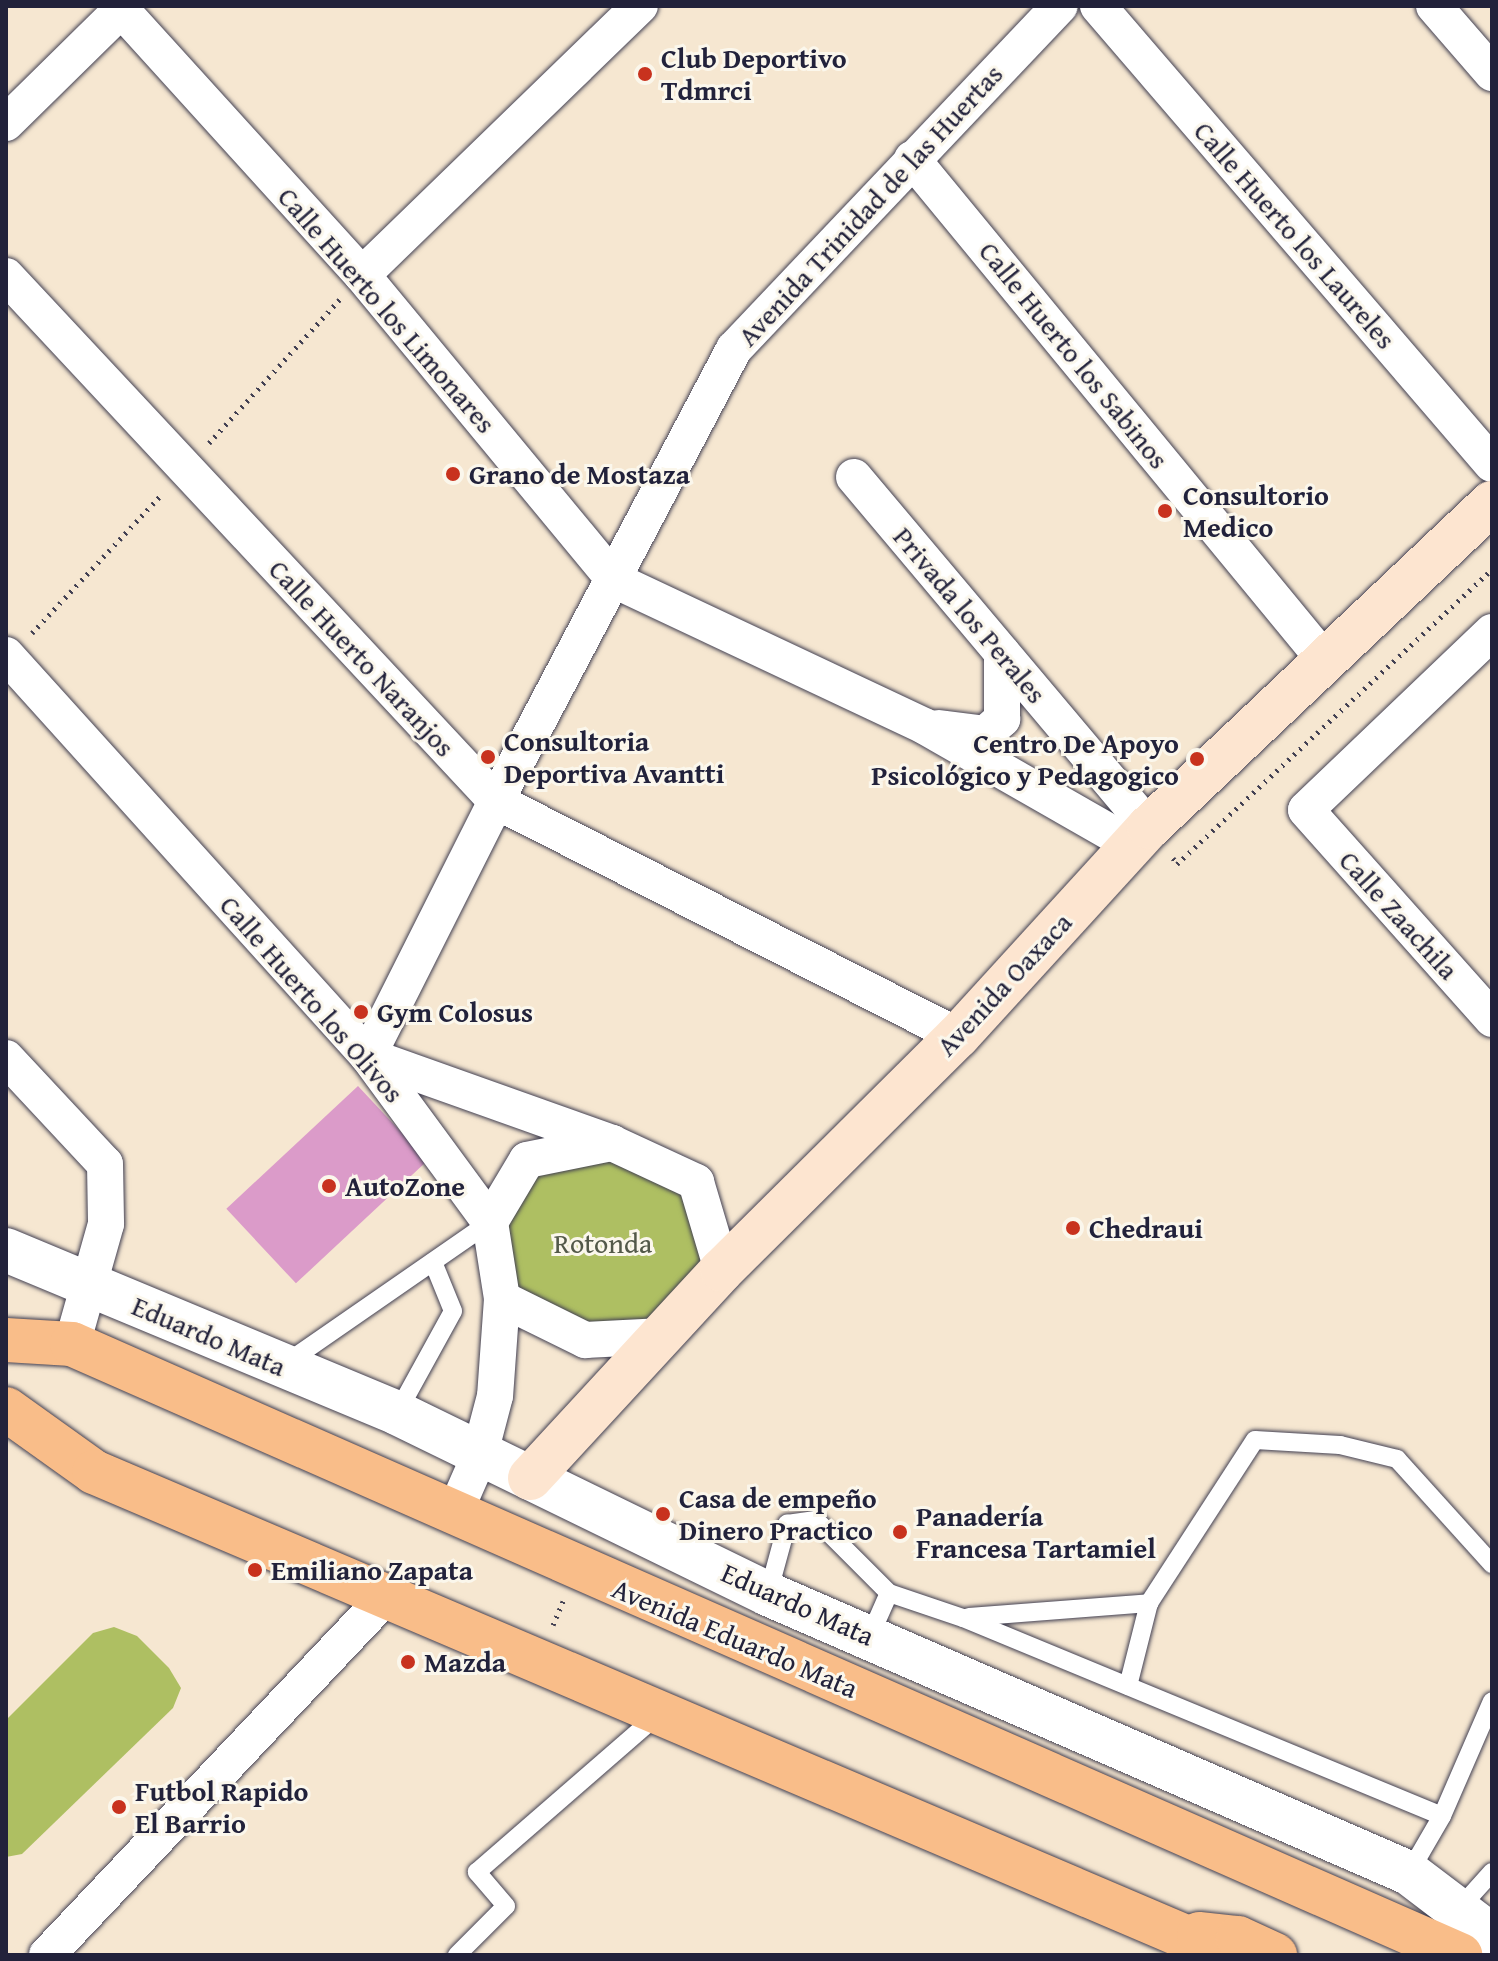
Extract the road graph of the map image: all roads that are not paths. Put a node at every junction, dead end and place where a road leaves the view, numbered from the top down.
1 (640, 6) edge
2 (1059, 6) edge
3 (1098, 6) edge
4 (1434, 6) edge
5 (121, 7) edge
6 (1492, 73) edge
7 (6, 123) edge
8 (912, 159) junction
9 (362, 275) junction
10 (6, 276) edge
11 (1492, 464) edge
12 (854, 477) dead end
13 (1492, 503) edge
14 (614, 580) junction
15 (1488, 643) edge
16 (1002, 653) junction
17 (6, 655) edge
18 (1327, 663) junction
19 (926, 727) junction
20 (496, 801) junction
21 (1140, 836) junction
22 (1492, 1019) edge
23 (958, 1036) junction
24 (368, 1056) junction
25 (6, 1058) edge
26 (612, 1143) junction
27 (490, 1222) junction
28 (6, 1250) edge
29 (433, 1262) junction
30 (722, 1270) junction
31 (87, 1284) junction
32 (502, 1299) junction
33 (6, 1316) edge
34 (663, 1336) junction
35 (6, 1340) edge
36 (72, 1344) junction
37 (281, 1367) junction
38 (6, 1409) edge
39 (397, 1413) junction
40 (6, 1434) edge
41 (479, 1457) junction
42 (94, 1472) junction
43 (530, 1478) junction
44 (454, 1514) junction
45 (1492, 1564) edge
46 (889, 1593) junction
47 (388, 1594) junction
48 (768, 1594) junction
49 (1149, 1603) junction
50 (963, 1618) junction
51 (870, 1636) junction
52 (1128, 1686) junction
53 (1492, 1701) edge
54 (661, 1712) junction
55 (1442, 1816) junction
56 (1492, 1872) edge
57 (1409, 1873) junction
58 (1181, 1935) junction
59 (1492, 1936) edge
60 (1448, 1941) edge
61 (47, 1955) edge
62 (457, 1955) edge
63 (1228, 1955) edge
64 (1275, 1955) edge

1 - 9 street
2 - 8 street, Avenida Trinidad de las Huertas
3 - 11 street, Calle Huerto los Laureles
4 - 6 street
5 - 7 street
5 - 9 street, Calle Huerto los Limonares
8 - 14 street, Avenida Trinidad de las Huertas
8 - 18 street, Calle Huerto los Sabinos
9 - 14 street, Calle Huerto los Limonares
10 - 20 street, Calle Huerto Naranjos
12 - 16 street, Privada los Perales
13 - 18 main road, Avenida Oaxaca
14 - 19 street, Calle Huerto los Limonares
14 - 20 street, Avenida Trinidad de las Huertas
15 - 22 street, Calle Zaachila
16 - 19 street
16 - 21 street, Privada los Perales
17 - 24 street, Calle Huerto los Olivos
18 - 21 main road, Avenida Oaxaca
19 - 21 street, Calle Huerto los Limonares
20 - 23 street, Calle Huerto Naranjos
20 - 24 street, Avenida Trinidad de las Huertas
21 - 23 main road, Avenida Oaxaca
23 - 30 main road, Avenida Oaxaca
24 - 26 street
24 - 27 street, Calle Huerto los Olivos
25 - 31 street
26 - 27 street
26 - 30 street
27 - 29 lane
27 - 32 street, Calle Huerto los Olivos
28 - 31 street, Eduardo Mata
29 - 37 lane
29 - 39 lane
30 - 34 main road, Avenida Oaxaca
31 - 36 street
31 - 37 street, Eduardo Mata
32 - 34 street
32 - 41 street, Calle Huerto los Olivos
33 - 36 street
34 - 43 main road, Avenida Oaxaca
35 - 36 main road, Avenida Eduardo Mata
36 - 44 main road, Avenida Eduardo Mata
37 - 39 street, Eduardo Mata
38 - 42 main road
39 - 41 street, Eduardo Mata
40 - 42 street
41 - 43 street, Eduardo Mata
41 - 44 street, Calle Huerto los Olivos
42 - 47 main road
43 - 48 street, Eduardo Mata
44 - 60 main road, Avenida Eduardo Mata
45 - 49 lane
46 - 48 lane
46 - 50 lane
46 - 51 lane
47 - 54 main road
47 - 61 street
48 - 51 street, Eduardo Mata
49 - 50 lane
49 - 52 lane
50 - 52 lane
51 - 57 street, Eduardo Mata
52 - 55 lane
53 - 55 lane
54 - 58 main road
54 - 62 lane
55 - 57 lane
56 - 60 lane
57 - 60 street, Eduardo Mata
58 - 63 main road
58 - 64 main road
59 - 60 street, Eduardo Mata

